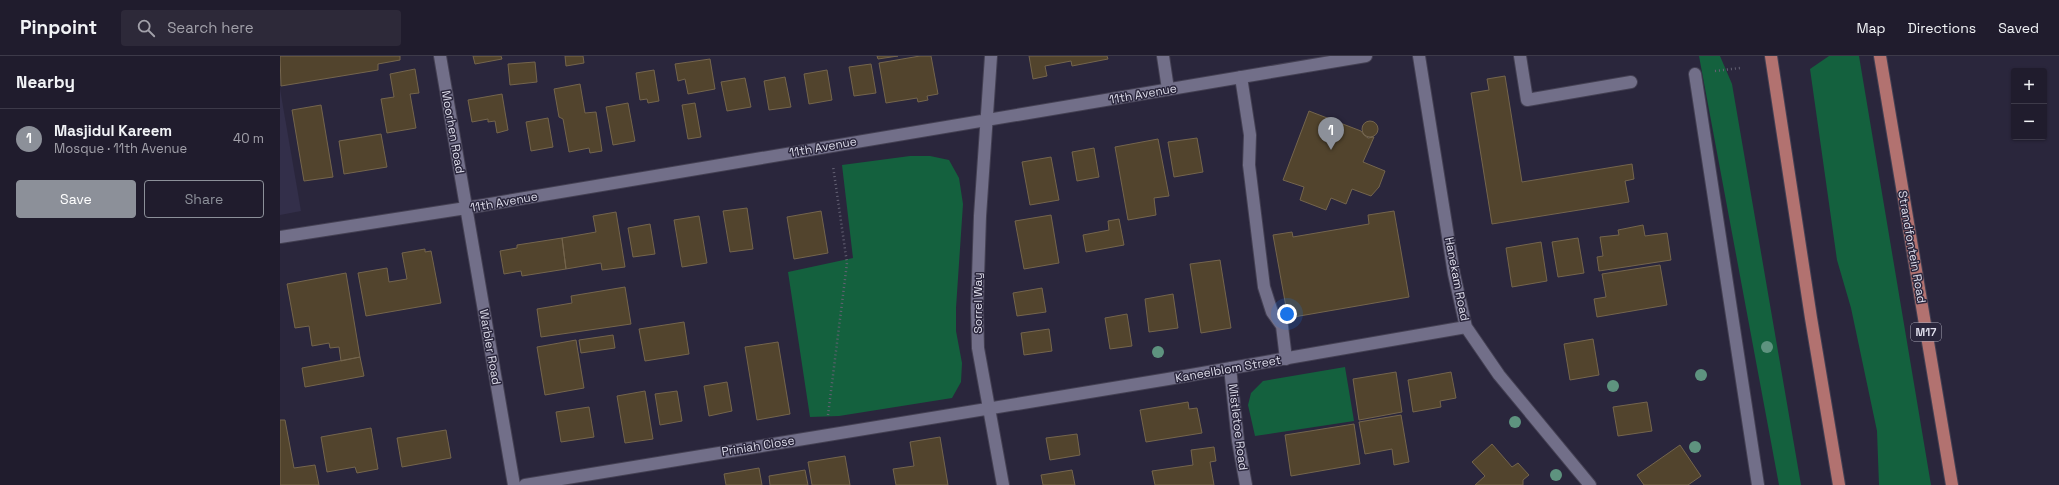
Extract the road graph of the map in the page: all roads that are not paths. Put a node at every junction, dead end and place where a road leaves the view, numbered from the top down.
1 (440, 56) edge
2 (992, 56) edge
3 (1162, 56) edge
4 (1366, 56) edge
5 (1419, 56) edge
6 (1520, 56) edge
7 (1771, 56) edge
8 (1880, 56) edge
9 (1695, 74) road end
10 (1241, 77) junction
11 (1631, 82) dead end
12 (1168, 89) junction
13 (986, 120) junction
14 (466, 208) junction
15 (280, 237) edge
16 (1466, 327) junction
17 (1286, 359) junction
18 (1230, 368) junction
19 (990, 407) junction
20 (514, 485) edge
21 (525, 485) edge
22 (1003, 485) edge
23 (1246, 485) edge
24 (1590, 485) edge
25 (1758, 485) edge
26 (1839, 485) edge
27 (1952, 485) edge

1 - 14 street, Moorhen Road
2 - 13 street, Sorrel Way
3 - 12 street
4 - 10 street, 11th Avenue
5 - 16 street, Hanekam Road
6 - 11 street
7 - 26 main road
8 - 27 main road, Strandfontein Road / M17
9 - 25 street
10 - 12 street, 11th Avenue
10 - 17 street
12 - 13 street, 11th Avenue
13 - 14 street, 11th Avenue
13 - 19 street, Sorrel Way
14 - 15 street, 11th Avenue
14 - 20 street, Warbler Road
16 - 17 street, Kaneelblom Street
16 - 24 street, Hanekam Road
17 - 18 street, Kaneelblom Street
18 - 19 street, Kaneelblom Street
18 - 23 street, Mistletoe Road
19 - 21 street, Priniah Close
19 - 22 street, Sorrel Way

